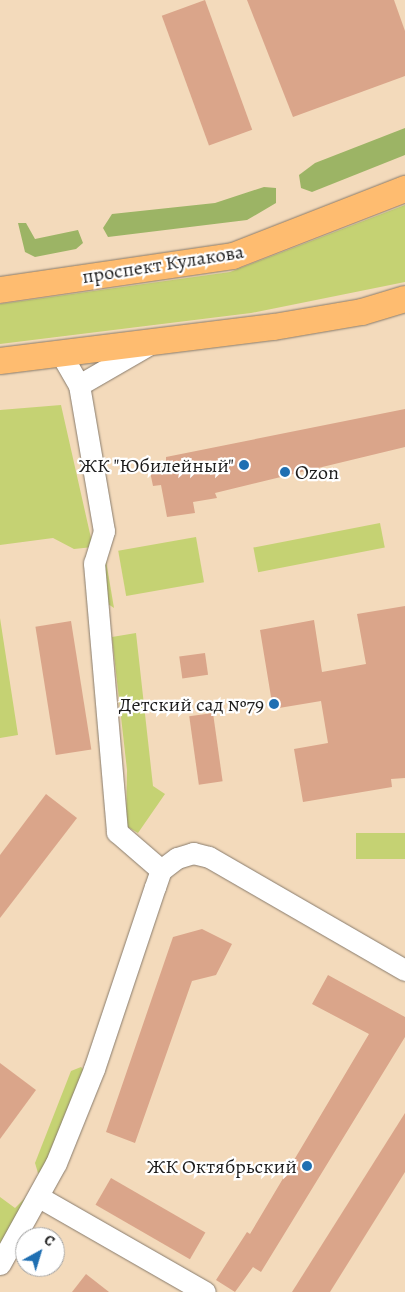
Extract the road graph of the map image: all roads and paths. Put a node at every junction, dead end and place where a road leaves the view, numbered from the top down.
1 (405, 189) edge
2 (0, 290) edge
3 (405, 299) edge
4 (155, 342) junction
5 (61, 354) junction
6 (0, 361) edge
7 (80, 385) junction
8 (161, 870) junction
9 (405, 970) edge
10 (39, 1197) junction
11 (0, 1264) edge
12 (204, 1292) edge

1 - 2 main road, проспект Кулакова
3 - 4 main road
4 - 5 main road
4 - 7 street
5 - 6 main road
5 - 7 street
7 - 8 street
8 - 9 street
8 - 10 street
10 - 11 street
10 - 12 street

